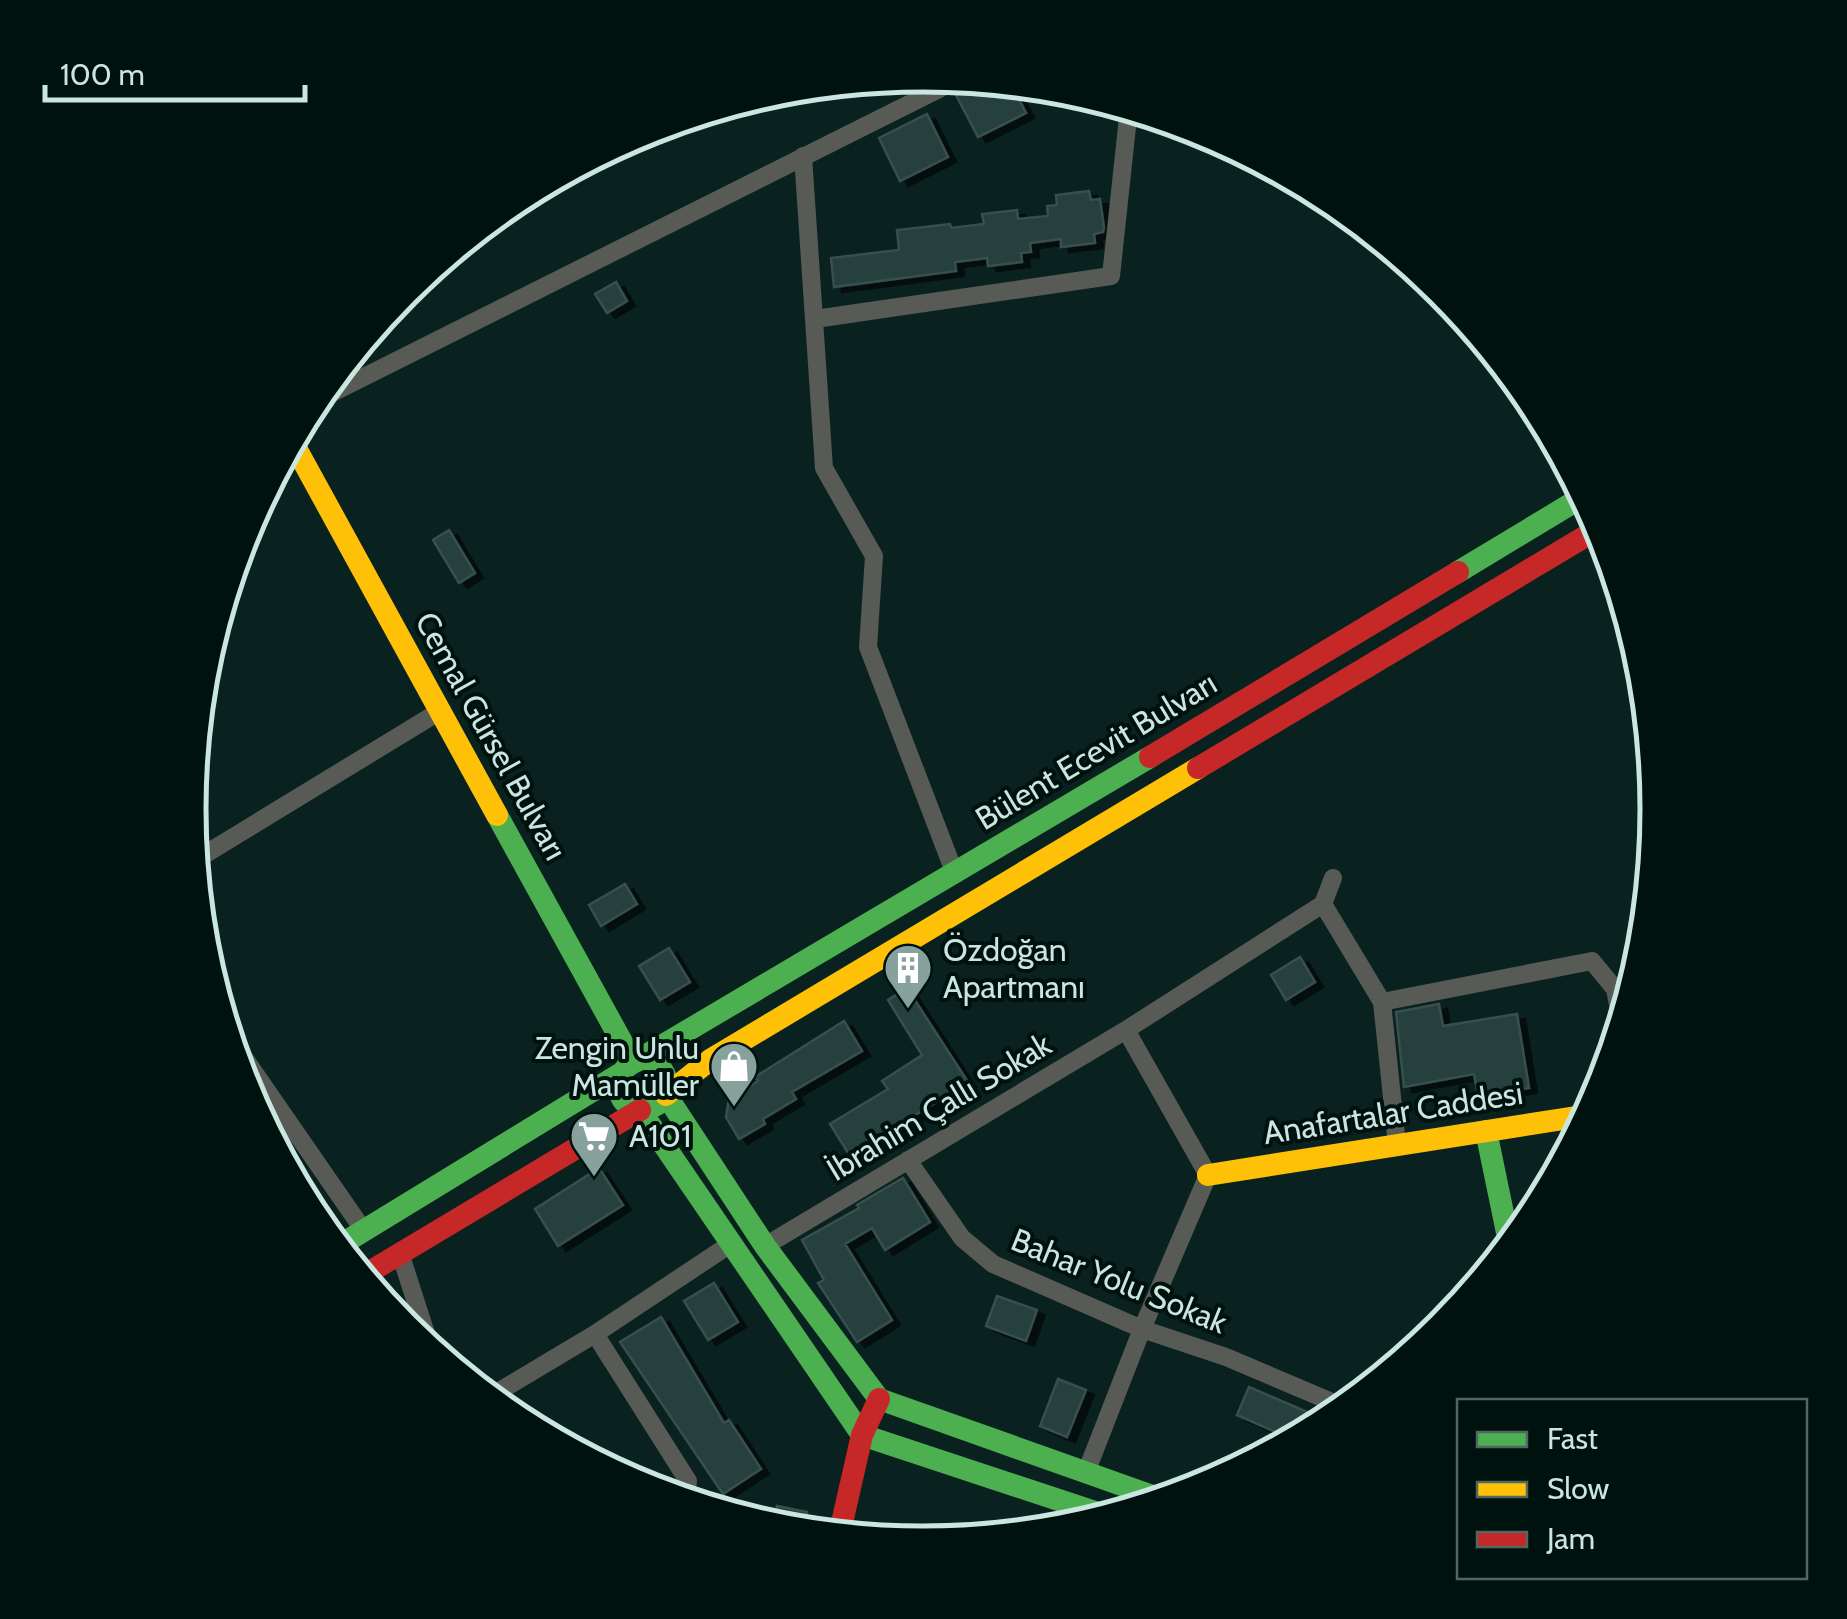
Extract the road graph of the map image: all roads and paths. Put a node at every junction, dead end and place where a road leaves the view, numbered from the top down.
1 (930, 92) edge
2 (1127, 123) edge
3 (803, 156) junction
4 (815, 319) junction
5 (345, 386) edge
6 (300, 456) edge
7 (1572, 503) edge
8 (1586, 536) edge
9 (440, 711) junction
10 (208, 853) edge
11 (955, 874) junction
12 (1334, 878) dead end
13 (1323, 904) junction
14 (1616, 996) edge
15 (1382, 1002) junction
16 (1126, 1030) junction
17 (631, 1066) junction
18 (259, 1078) edge
19 (666, 1095) junction
20 (640, 1110) junction
21 (1571, 1117) edge
22 (1486, 1131) junction
23 (1397, 1145) junction
24 (908, 1160) junction
25 (1208, 1175) junction
26 (1506, 1227) edge
27 (364, 1231) junction
28 (350, 1240) edge
29 (729, 1245) junction
30 (765, 1246) junction
31 (400, 1253) junction
32 (373, 1269) edge
33 (422, 1321) edge
34 (1142, 1329) junction
35 (596, 1334) junction
36 (502, 1389) edge
37 (879, 1399) junction
38 (1329, 1401) edge
39 (862, 1435) junction
40 (1086, 1470) junction
41 (687, 1486) edge
42 (1142, 1492) edge
43 (1071, 1503) junction
44 (1085, 1508) edge
45 (1068, 1512) edge
46 (843, 1521) edge

1 - 3 street
2 - 4 street
3 - 4 street
3 - 5 street
4 - 11 street
6 - 9 main road, Cemal Gürsel Bulvarı
7 - 11 main road, Bülent Ecevit Bulvarı
8 - 19 main road
9 - 10 street
9 - 17 main road, Cemal Gürsel Bulvarı
11 - 17 main road, Bülent Ecevit Bulvarı
12 - 13 street
13 - 15 street
13 - 16 street, İbrahim Çallı Sokak
14 - 15 street
15 - 23 street
16 - 24 street, İbrahim Çallı Sokak
16 - 25 street
17 - 19 main road
17 - 20 main road
17 - 27 main road, Bülent Ecevit Bulvarı
18 - 27 street
19 - 20 main road
19 - 30 main road
20 - 29 main road
20 - 31 main road
21 - 22 main road, Anafartalar Caddesi
22 - 23 main road, Anafartalar Caddesi
22 - 26 main road
23 - 25 main road, Anafartalar Caddesi
24 - 30 street, İbrahim Çallı Sokak
24 - 34 street, Bahar Yolu Sokak
25 - 34 street
27 - 28 main road, Bülent Ecevit Bulvarı
29 - 35 street
29 - 39 main road
30 - 37 main road
31 - 32 main road
31 - 33 street
34 - 38 street, Bahar Yolu Sokak
34 - 40 street
35 - 36 street
35 - 41 street
37 - 39 main road
37 - 40 main road
39 - 43 main road
39 - 46 main road
40 - 42 main road
43 - 44 main road
43 - 45 street

